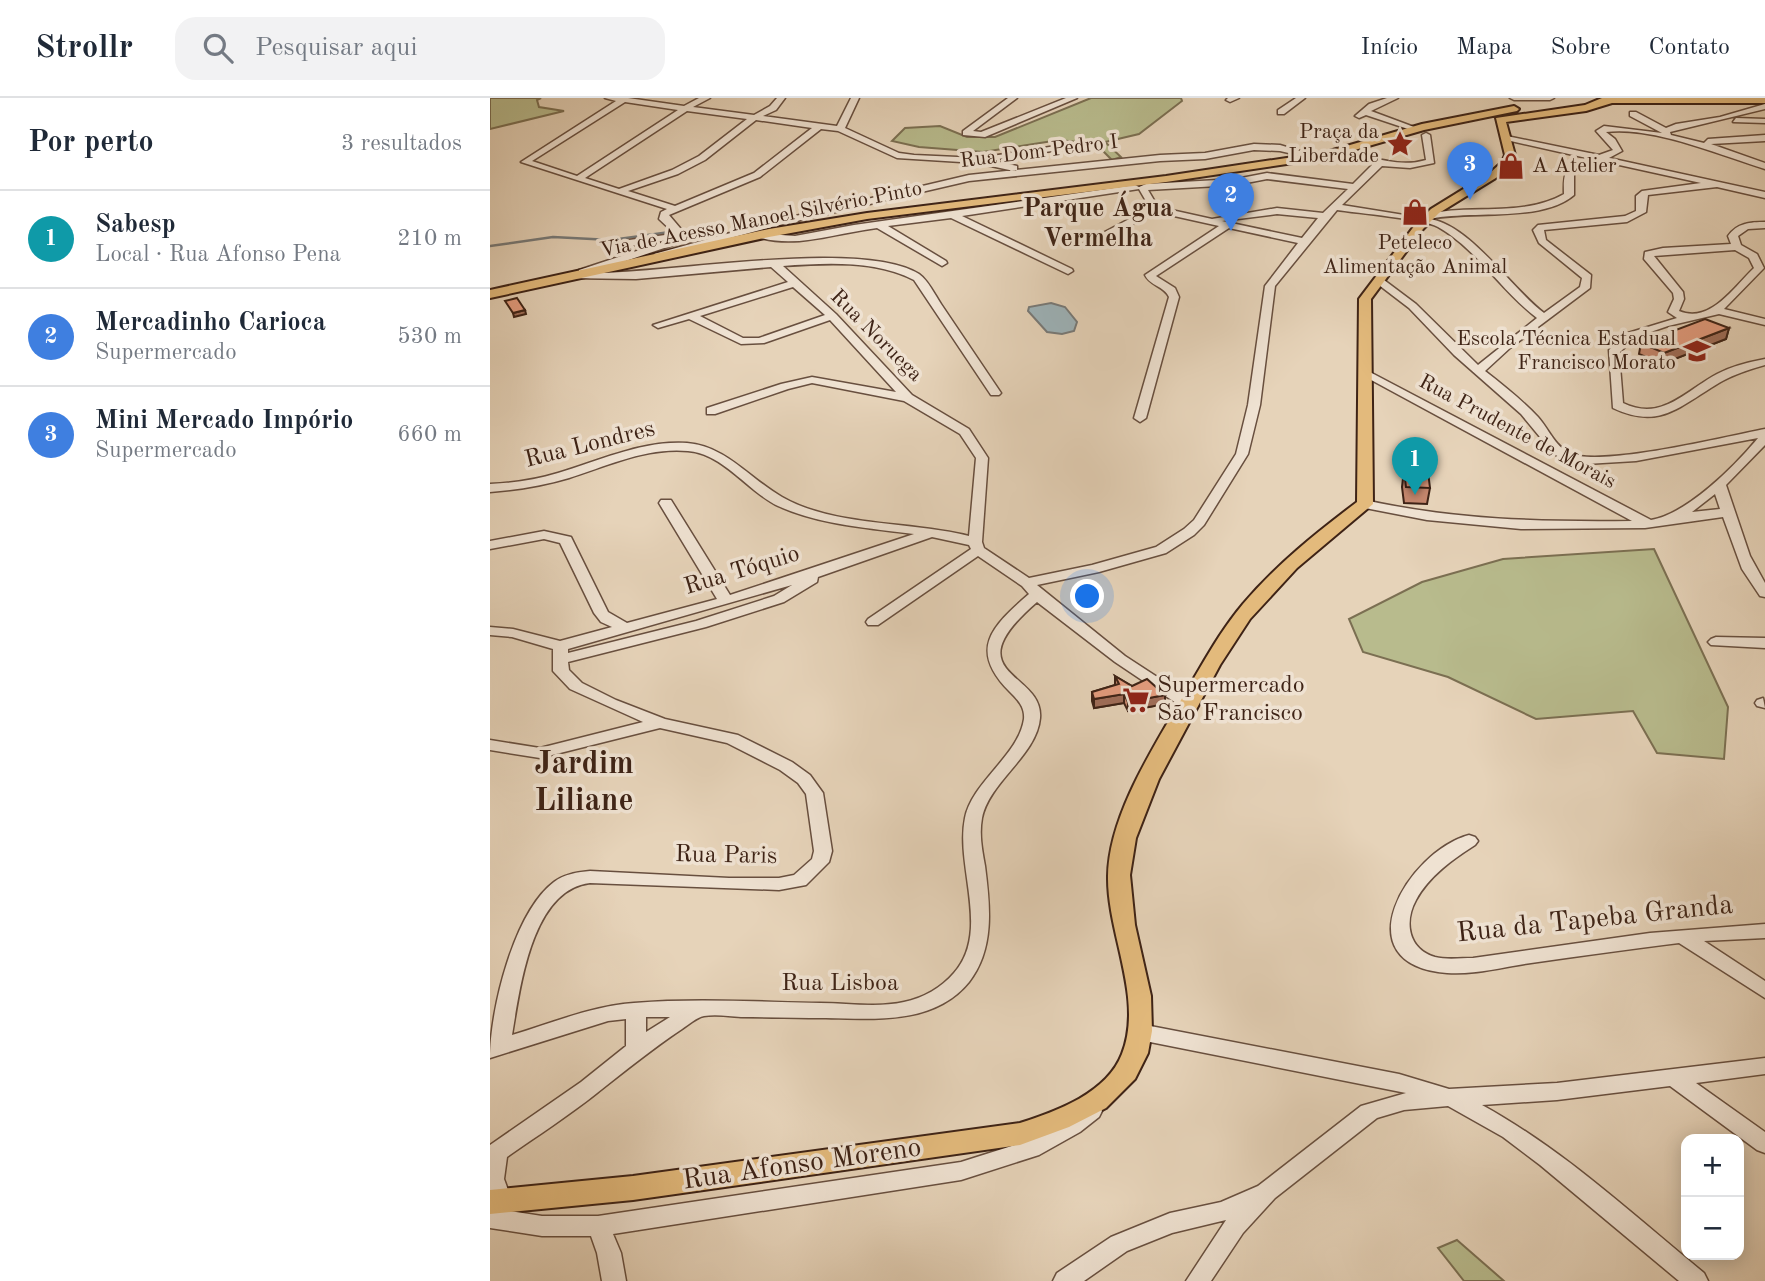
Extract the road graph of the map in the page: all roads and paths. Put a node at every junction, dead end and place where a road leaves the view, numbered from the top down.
1 (609, 98) edge
2 (706, 98) edge
3 (781, 98) edge
4 (855, 98) edge
5 (1013, 98) edge
6 (1073, 98) edge
7 (1301, 98) edge
8 (1391, 98) edge
9 (1514, 98) edge
10 (1522, 98) edge
11 (1757, 98) edge
12 (625, 99) edge
13 (1639, 99) edge
14 (1612, 100) junction
15 (1765, 100) edge
16 (1549, 102) edge
17 (1590, 106) junction
18 (1765, 106) edge
19 (686, 108) junction
20 (1282, 112) dead end
21 (1633, 114) dead end
22 (753, 118) junction
23 (1721, 119) junction
24 (1765, 121) edge
25 (819, 126) junction
26 (840, 129) junction
27 (1411, 130) junction
28 (1667, 133) junction
29 (1426, 135) dead end
30 (1392, 136) junction
31 (1505, 137) junction
32 (1765, 138) edge
33 (1701, 142) junction
34 (1059, 148) dead end
35 (1306, 154) junction
36 (1331, 154) junction
37 (1603, 158) junction
38 (977, 160) junction
39 (1278, 162) junction
40 (1381, 162) junction
41 (995, 165) junction
42 (1765, 166) edge
43 (1036, 172) junction
44 (983, 176) junction
45 (578, 179) junction
46 (1141, 184) junction
47 (1719, 184) junction
48 (1356, 187) junction
49 (621, 191) junction
50 (1765, 195) edge
51 (1336, 207) junction
52 (675, 209) junction
53 (1154, 209) junction
54 (954, 216) junction
55 (1325, 216) junction
56 (1429, 218) junction
57 (838, 220) junction
58 (1212, 220) junction
59 (879, 225) junction
60 (1227, 225) junction
61 (1765, 225) edge
62 (806, 226) junction
63 (1742, 227) junction
64 (851, 229) junction
65 (681, 235) junction
66 (760, 235) junction
67 (818, 235) junction
68 (1765, 237) edge
69 (1305, 242) junction
70 (622, 244) dead end
71 (1087, 245) dead end
72 (1737, 247) junction
73 (942, 262) dead end
74 (775, 265) junction
75 (617, 266) junction
76 (1068, 271) dead end
77 (565, 277) junction
78 (1380, 282) junction
79 (794, 283) junction
80 (490, 294) edge
81 (490, 306) edge
82 (1718, 312) junction
83 (690, 315) junction
84 (832, 316) junction
85 (1543, 318) junction
86 (1687, 318) junction
87 (1765, 322) edge
88 (658, 326) dead end
89 (1765, 362) edge
90 (1478, 371) junction
91 (1367, 373) junction
92 (995, 393) dead end
93 (908, 398) junction
94 (711, 411) dead end
95 (1140, 418) dead end
96 (1765, 435) edge
97 (1765, 461) edge
98 (1745, 463) junction
99 (1719, 485) junction
100 (490, 488) edge
101 (666, 503) dead end
102 (1365, 504) junction
103 (1729, 512) junction
104 (1674, 518) junction
105 (1650, 524) junction
106 (935, 531) junction
107 (490, 545) edge
108 (977, 546) junction
109 (822, 571) junction
110 (1032, 589) junction
111 (1765, 593) edge
112 (726, 601) junction
113 (873, 622) dead end
114 (627, 629) junction
115 (490, 631) edge
116 (1716, 642) dead end
117 (1765, 643) edge
118 (559, 653) junction
119 (1188, 704) junction
120 (660, 723) junction
121 (490, 745) edge
122 (1469, 841) dead end
123 (1765, 931) edge
124 (1682, 936) junction
125 (1765, 991) edge
126 (699, 1008) junction
127 (636, 1010) junction
128 (1140, 1032) junction
129 (636, 1049) junction
130 (494, 1050) edge
131 (1765, 1066) edge
132 (1671, 1076) junction
133 (1102, 1097) junction
134 (1452, 1097) junction
135 (1765, 1144) edge
136 (493, 1156) edge
137 (1267, 1191) junction
138 (494, 1207) edge
139 (598, 1226) junction
140 (614, 1281) edge
141 (1065, 1281) edge
142 (1198, 1281) edge
143 (1696, 1281) edge

1 - 12 street
2 - 19 street
3 - 22 street
4 - 26 street
5 - 6 street
7 - 20 street
8 - 27 street
9 - 10 street
10 - 16 street
11 - 15 main road
12 - 19 street
12 - 45 street
13 - 14 main road, Via de Acesso Manoel Silvério Pinto
13 - 15 main road, Via de Acesso Manoel Silvério Pinto
13 - 17 main road
14 - 16 main road, Via de Acesso Manoel Silvério Pinto
14 - 17 main road
16 - 17 main road, Via de Acesso Manoel Silvério Pinto
16 - 27 main road, Via de Acesso Manoel Silvério Pinto
17 - 31 main road
18 - 23 street
19 - 22 street
19 - 45 street
21 - 28 street
22 - 25 street
22 - 49 street
23 - 24 street
23 - 28 street
25 - 26 street
25 - 52 street
26 - 38 street
27 - 30 main road, Via de Acesso Manoel Silvério Pinto
28 - 33 street
28 - 37 street
29 - 40 street
30 - 35 main road, Via de Acesso Manoel Silvério Pinto
30 - 36 main road, Via de Acesso Manoel Silvério Pinto
31 - 37 street
31 - 56 main road
32 - 33 street
33 - 42 street
34 - 38 street
35 - 39 main road
35 - 43 street, Rua Dom Pedro I
35 - 46 main road, Via de Acesso Manoel Silvério Pinto
36 - 39 main road, Via de Acesso Manoel Silvério Pinto
36 - 40 street
37 - 47 street
37 - 56 street
38 - 41 street
39 - 46 main road, Via de Acesso Manoel Silvério Pinto
40 - 48 street
41 - 43 street
41 - 44 street
43 - 44 street, Rua Dom Pedro I
44 - 75 street, Rua Dom Pedro I
45 - 49 street
46 - 48 street
46 - 53 street
46 - 54 street
46 - 57 main road, Via de Acesso Manoel Silvério Pinto
47 - 50 street
47 - 85 street
48 - 51 street
49 - 52 street
51 - 55 street
51 - 56 street
52 - 65 street
53 - 58 street
53 - 71 street
54 - 59 street
54 - 76 street
55 - 58 street
55 - 69 street
56 - 78 main road
56 - 85 street
57 - 62 main road, Via de Acesso Manoel Silvério Pinto
57 - 64 street
58 - 60 street
59 - 64 street
59 - 73 street
60 - 69 street
60 - 95 street
61 - 63 street
62 - 66 main road, Via de Acesso Manoel Silvério Pinto
62 - 67 street
63 - 68 street
63 - 72 street
64 - 67 street
65 - 70 street
65 - 77 street
66 - 67 street
66 - 75 main road, Via de Acesso Manoel Silvério Pinto
69 - 110 street
72 - 82 street
72 - 86 street
74 - 77 street
74 - 79 street, Rua Noruega
74 - 92 street
75 - 77 main road, Via de Acesso Manoel Silvério Pinto
77 - 80 main road, Via de Acesso Manoel Silvério Pinto
77 - 81 main road
78 - 90 street
78 - 91 main road
79 - 83 street
79 - 84 street, Rua Noruega
82 - 86 street
82 - 87 street
83 - 84 street
83 - 88 street
84 - 93 street, Rua Noruega
85 - 90 street
86 - 89 street
90 - 96 street
91 - 102 main road
91 - 105 street, Rua Prudente de Morais
93 - 94 street
93 - 108 street, Rua Noruega
96 - 98 street
97 - 98 street
98 - 99 street
99 - 103 street
99 - 104 street
100 - 106 street, Rua Londres
101 - 112 street
102 - 105 street
102 - 119 main road, Rua Afonso Moreno
103 - 104 street
103 - 111 street
104 - 105 street
106 - 108 street, Rua Londres
106 - 109 street, Rua Tóquio
107 - 114 street
108 - 110 street, Rua Londres
108 - 113 street
109 - 112 street, Rua Tóquio
109 - 118 street
110 - 119 street, Rua Londres
110 - 126 street, Rua Lisboa
112 - 114 street, Rua Tóquio
114 - 118 street, Rua Tóquio
115 - 118 street, Rua Tóquio
116 - 117 street
118 - 120 street
119 - 128 main road, Rua Afonso Moreno
120 - 121 street
120 - 130 street, Rua Paris
122 - 124 street, Rua da Tapeba Granda
123 - 124 street, Rua da Tapeba Granda
124 - 125 street
126 - 127 street, Rua Lisboa
126 - 129 street
127 - 129 street
127 - 130 street, Rua Lisboa
128 - 133 main road, Rua Afonso Moreno
128 - 134 street
129 - 136 street
131 - 132 street
132 - 134 street
132 - 135 street
133 - 138 main road, Rua Afonso Moreno
133 - 139 street, Rua Afonso Moreno
134 - 137 street
134 - 143 street
136 - 138 street
137 - 141 street
137 - 142 street
138 - 139 street, Rua Afonso Moreno
139 - 140 street

